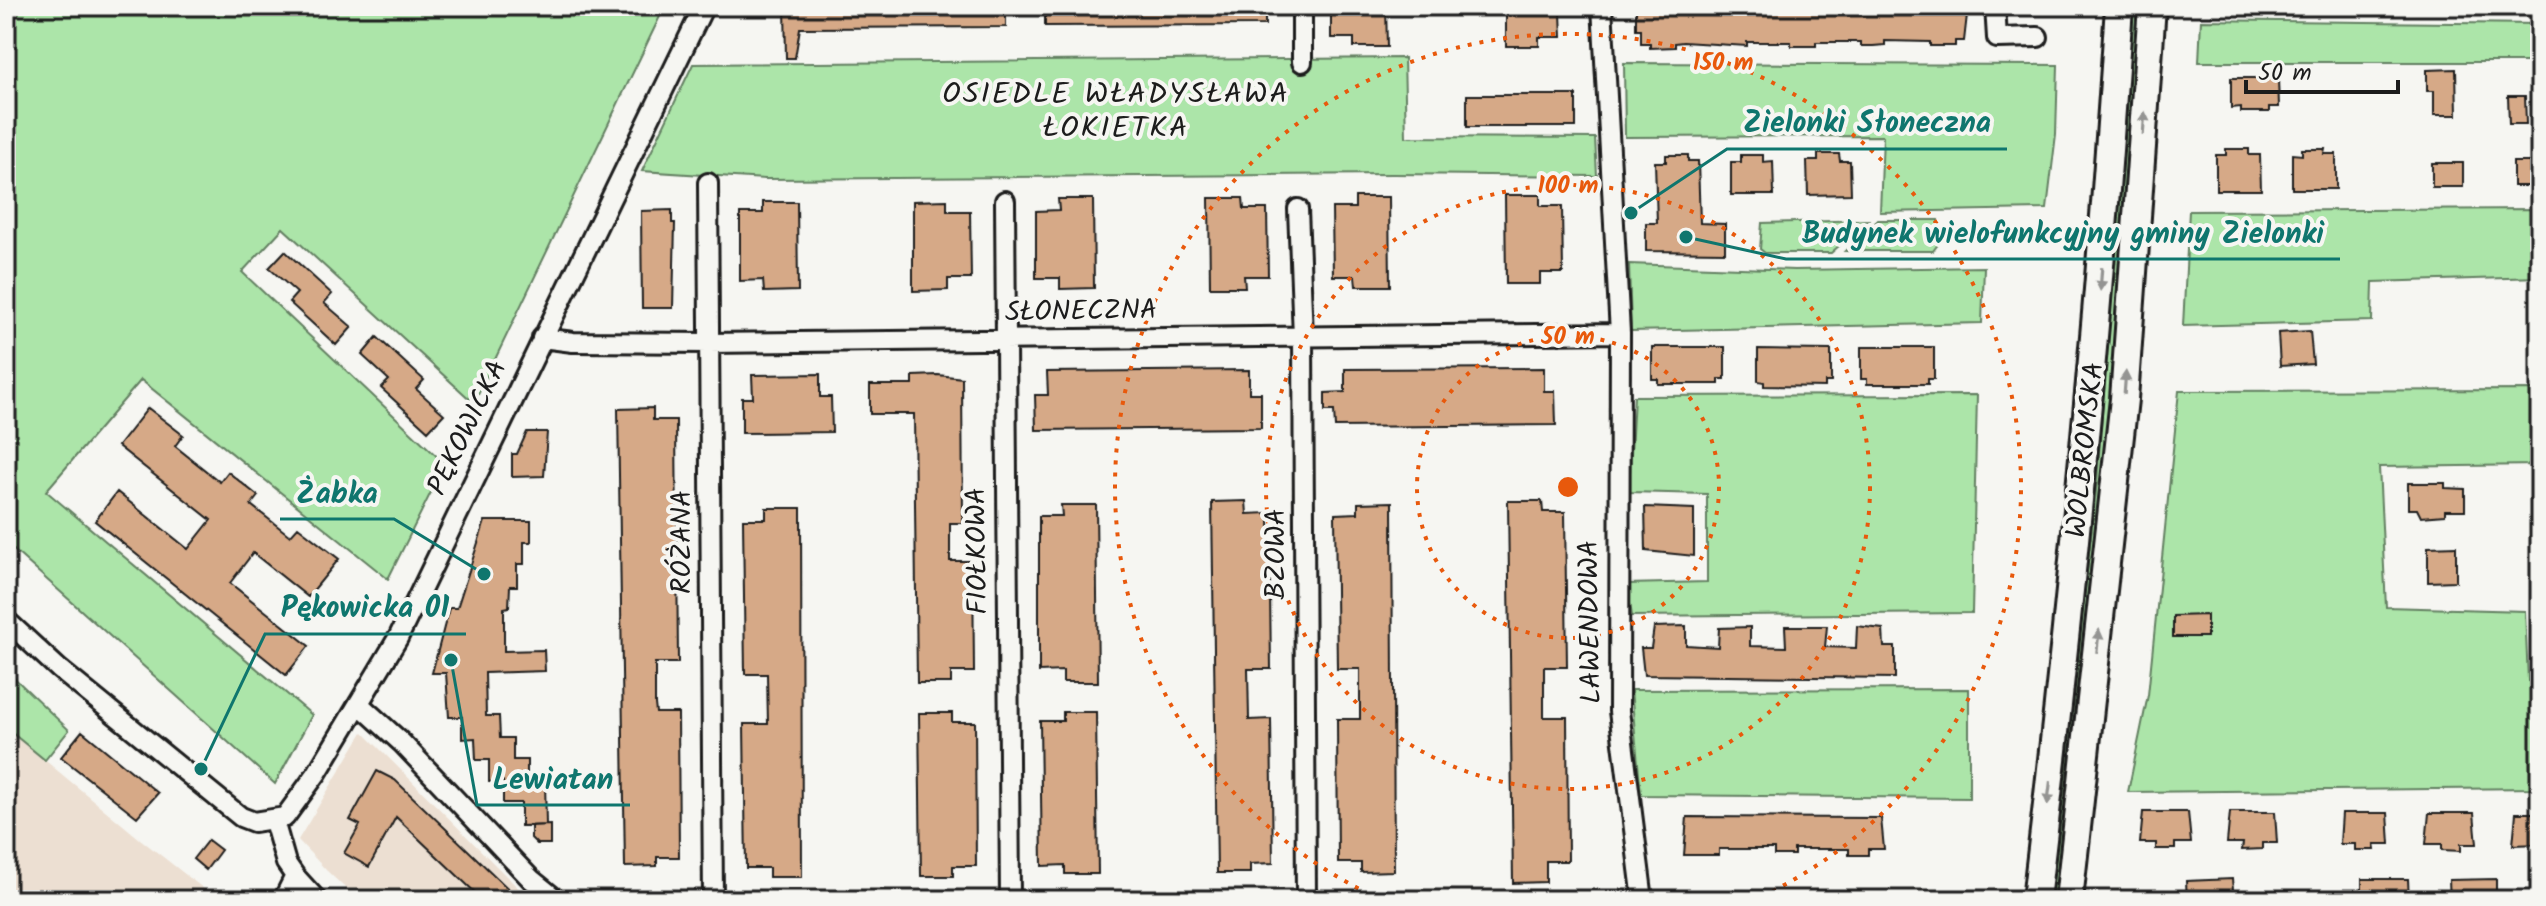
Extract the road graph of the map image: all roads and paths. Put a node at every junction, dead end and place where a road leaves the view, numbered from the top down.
1 (704, 6) edge
2 (1302, 6) edge
3 (1602, 6) edge
4 (1995, 6) edge
5 (2119, 6) edge
6 (2152, 6) edge
7 (2038, 37) dead end
8 (1302, 62) dead end
9 (708, 183) dead end
10 (1005, 201) dead end
11 (1298, 209) dead end
12 (1620, 333) junction
13 (1303, 337) junction
14 (542, 338) junction
15 (1004, 341) junction
16 (709, 343) junction
17 (6, 620) edge
18 (360, 705) junction
19 (274, 821) junction
20 (295, 876) junction
21 (283, 900) edge
22 (317, 900) edge
23 (557, 900) edge
24 (713, 900) edge
25 (1010, 900) edge
26 (1306, 900) edge
27 (1643, 900) edge
28 (2036, 900) edge
29 (2069, 900) edge

1 - 14 street, PĘKOWICKA
2 - 8 street
3 - 12 street, LAWENDOWA
4 - 7 street
5 -> 28 main road, WOLBROMSKA
29 -> 6 main road, WOLBROMSKA
9 - 16 street, RÓŻANA
10 - 15 street, FIOŁKOWA
11 - 13 street, BZOWA
12 - 13 street, SŁONECZNA
12 - 27 street, LAWENDOWA
13 - 15 street, SŁONECZNA
13 - 26 street, BZOWA
14 - 16 street, SŁONECZNA
14 - 18 street, PĘKOWICKA
15 - 16 street, SŁONECZNA
15 - 25 street, FIOŁKOWA
16 - 24 street, RÓŻANA
17 - 19 street
18 - 19 street, PĘKOWICKA
18 - 23 street
19 - 20 street
20 - 21 street
20 - 22 street

